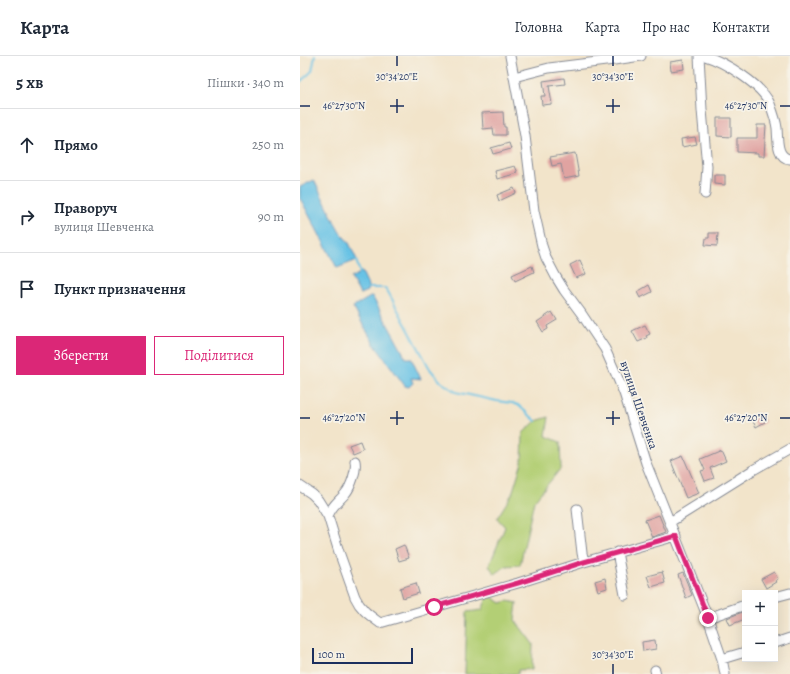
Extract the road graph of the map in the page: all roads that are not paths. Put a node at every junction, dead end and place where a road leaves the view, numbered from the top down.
1 (510, 56) edge
2 (641, 56) edge
3 (699, 56) edge
4 (705, 56) edge
5 (723, 59) edge
6 (514, 77) junction
7 (790, 159) edge
8 (705, 194) dead end
9 (790, 448) edge
10 (355, 461) dead end
11 (300, 486) edge
12 (577, 508) dead end
13 (328, 516) junction
14 (670, 522) junction
15 (676, 536) junction
16 (617, 552) junction
17 (584, 562) junction
18 (790, 592) edge
19 (625, 595) dead end
20 (778, 596) edge
21 (742, 606) edge
22 (708, 618) junction
23 (790, 638) edge
24 (778, 642) edge
25 (742, 653) edge
26 (722, 659) junction
27 (725, 674) edge

1 - 6 street, вулиця Шевченка
2 - 6 street
3 - 8 street
4 - 5 street
5 - 7 street
6 - 14 street, вулиця Шевченка
9 - 14 street
10 - 13 street
11 - 13 street
12 - 17 street
13 - 17 street
14 - 15 street, вулиця Шевченка
15 - 16 street
15 - 22 street, вулиця Шевченка
16 - 17 street
16 - 19 street
18 - 20 street
21 - 22 street
22 - 26 street, вулиця Шевченка
23 - 24 street
25 - 26 street
26 - 27 street, вулиця Шевченка

